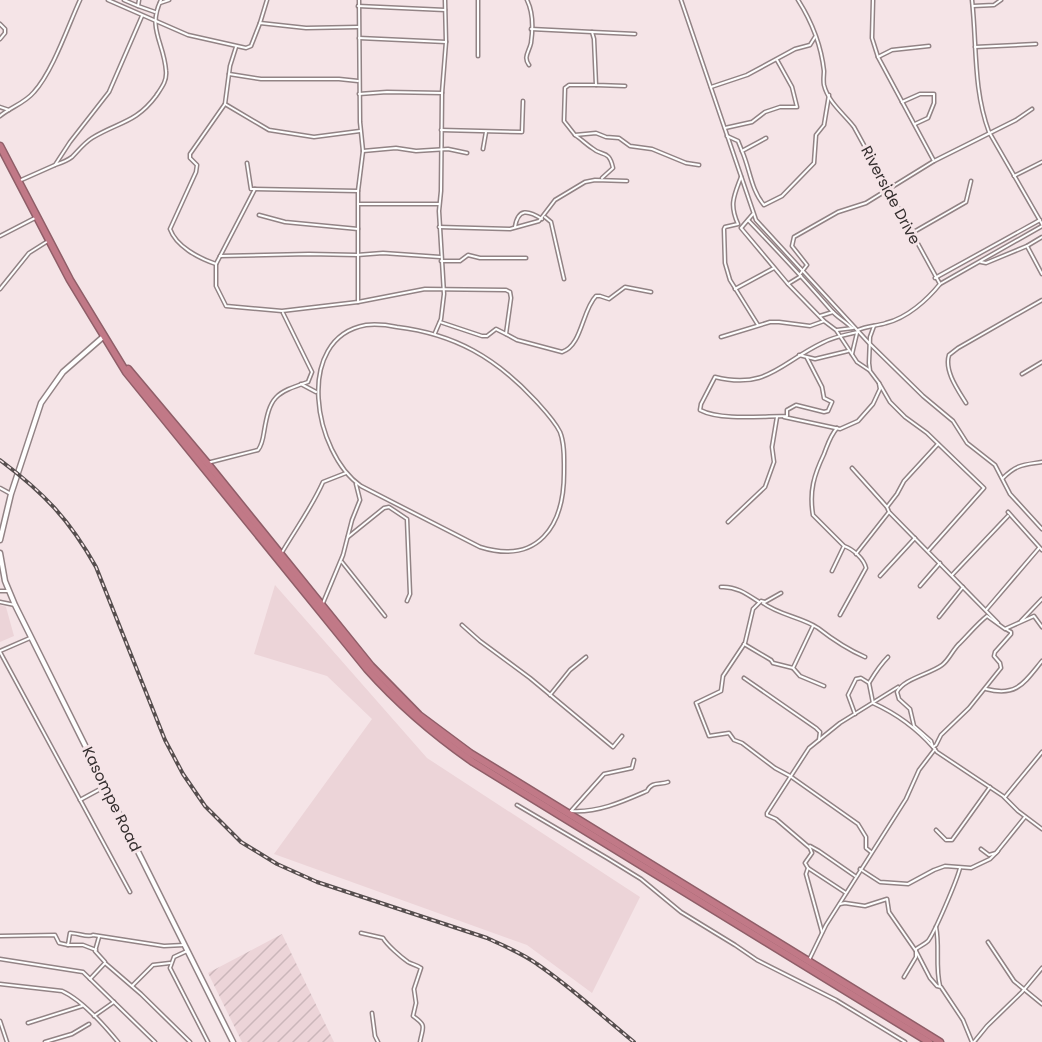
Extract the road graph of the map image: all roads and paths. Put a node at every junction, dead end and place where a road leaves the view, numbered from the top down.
1 (80, 0) edge
2 (108, 0) edge
3 (124, 0) edge
4 (139, 0) edge
5 (169, 0) edge
6 (267, 0) edge
7 (359, 0) edge
8 (445, 0) edge
9 (478, 0) edge
10 (527, 0) edge
11 (681, 0) edge
12 (806, 0) edge
13 (874, 0) edge
14 (972, 0) edge
15 (1001, 0) edge
16 (161, 2) edge
17 (799, 2) edge
18 (138, 6) junction
19 (358, 6) junction
20 (973, 6) junction
21 (445, 10) junction
22 (155, 12) junction
23 (142, 16) junction
24 (154, 22) junction
25 (260, 22) junction
26 (0, 24) edge
27 (358, 27) junction
28 (531, 29) junction
29 (592, 32) junction
30 (634, 34) dead end
31 (816, 36) junction
32 (359, 38) junction
33 (0, 39) edge
34 (446, 42) junction
35 (1036, 44) dead end
36 (236, 46) junction
37 (929, 46) dead end
38 (975, 47) junction
39 (478, 56) dead end
40 (878, 57) junction
41 (777, 60) junction
42 (529, 66) dead end
43 (229, 74) junction
44 (359, 81) junction
45 (596, 85) junction
46 (625, 86) dead end
47 (711, 87) junction
48 (442, 93) junction
49 (359, 94) junction
50 (829, 95) junction
51 (523, 101) dead end
52 (902, 102) junction
53 (225, 104) junction
54 (0, 107) edge
55 (1032, 109) dead end
56 (9, 110) junction
57 (0, 116) edge
58 (915, 124) junction
59 (725, 128) junction
60 (441, 130) junction
61 (360, 131) junction
62 (486, 132) junction
63 (989, 132) junction
64 (575, 135) junction
65 (728, 136) junction
66 (766, 138) dead end
67 (0, 146) edge
68 (441, 149) junction
69 (483, 149) dead end
70 (363, 151) junction
71 (742, 151) junction
72 (467, 153) dead end
73 (934, 161) junction
74 (1042, 162) edge
75 (247, 163) dead end
76 (55, 165) junction
77 (699, 165) dead end
78 (1014, 176) junction
79 (741, 177) junction
80 (600, 180) junction
81 (18, 181) junction
82 (627, 181) dead end
83 (971, 181) dead end
84 (255, 189) junction
85 (889, 189) junction
86 (358, 191) junction
87 (359, 204) junction
88 (439, 204) junction
89 (545, 214) junction
90 (753, 214) junction
91 (259, 215) dead end
92 (38, 217) junction
93 (542, 219) junction
94 (748, 220) junction
95 (1040, 220) junction
96 (1042, 225) edge
97 (439, 227) junction
98 (515, 227) junction
99 (358, 229) junction
100 (912, 233) junction
101 (0, 236) edge
102 (1042, 237) edge
103 (49, 240) junction
104 (1027, 246) junction
105 (357, 255) junction
106 (220, 256) junction
107 (526, 258) dead end
108 (440, 259) junction
109 (981, 262) junction
110 (216, 264) junction
111 (774, 267) junction
112 (803, 271) junction
113 (1042, 274) edge
114 (800, 275) junction
115 (935, 278) junction
116 (564, 279) dead end
117 (788, 284) junction
118 (939, 284) junction
119 (442, 288) junction
120 (0, 289) edge
121 (735, 289) junction
122 (651, 292) dead end
123 (1042, 300) edge
124 (358, 302) junction
125 (282, 311) junction
126 (833, 312) junction
127 (820, 316) junction
128 (824, 321) junction
129 (440, 322) junction
130 (758, 325) junction
131 (874, 326) junction
132 (852, 328) junction
133 (836, 330) junction
134 (858, 331) junction
135 (435, 333) junction
136 (506, 334) junction
137 (840, 336) junction
138 (103, 337) junction
139 (721, 337) dead end
140 (869, 342) junction
141 (851, 352) junction
142 (116, 356) junction
143 (799, 356) junction
144 (807, 358) junction
145 (1042, 362) edge
146 (870, 371) junction
147 (1022, 374) dead end
148 (879, 382) junction
149 (301, 384) junction
150 (317, 393) junction
151 (966, 403) dead end
152 (778, 416) junction
153 (837, 428) junction
154 (938, 444) junction
155 (1042, 462) edge
156 (207, 463) junction
157 (852, 468) dead end
158 (346, 473) junction
159 (1003, 478) junction
160 (355, 482) junction
161 (0, 488) edge
162 (11, 494) junction
163 (887, 507) junction
164 (889, 512) junction
165 (728, 522) dead end
166 (1042, 529) edge
167 (348, 537) junction
168 (915, 538) junction
169 (0, 540) edge
170 (844, 546) junction
171 (1041, 549) edge
172 (928, 551) junction
173 (0, 553) edge
174 (856, 554) junction
175 (281, 555) junction
176 (341, 560) junction
177 (940, 563) junction
178 (832, 571) dead end
179 (880, 576) dead end
180 (952, 576) junction
181 (920, 586) dead end
182 (721, 587) dead end
183 (963, 587) junction
184 (0, 591) edge
185 (9, 591) junction
186 (781, 593) dead end
187 (1042, 599) edge
188 (407, 601) dead end
189 (0, 602) edge
190 (760, 602) junction
191 (15, 605) junction
192 (321, 605) junction
193 (986, 610) junction
194 (840, 615) dead end
195 (385, 616) dead end
196 (939, 617) dead end
197 (1020, 623) junction
198 (462, 625) dead end
199 (813, 626) junction
200 (1042, 627) edge
201 (1005, 629) junction
202 (31, 638) junction
203 (744, 644) junction
204 (0, 652) edge
205 (586, 657) dead end
206 (865, 657) dead end
207 (888, 657) dead end
208 (1042, 661) edge
209 (793, 668) junction
210 (744, 678) dead end
211 (869, 683) junction
212 (824, 686) dead end
213 (900, 686) junction
214 (984, 688) junction
215 (550, 695) junction
216 (873, 703) junction
217 (855, 714) junction
218 (622, 736) dead end
219 (819, 740) junction
220 (934, 748) junction
221 (1042, 752) edge
222 (634, 760) dead end
223 (790, 776) junction
224 (668, 782) dead end
225 (105, 786) junction
226 (990, 787) junction
227 (1005, 797) junction
228 (80, 800) junction
229 (516, 806) dead end
230 (569, 812) junction
231 (1025, 817) junction
232 (1042, 822) edge
233 (1040, 828) edge
234 (936, 830) dead end
235 (807, 845) junction
236 (981, 849) dead end
237 (998, 851) junction
238 (871, 852) junction
239 (808, 868) junction
240 (960, 868) junction
241 (860, 870) junction
242 (856, 877) junction
243 (130, 892) dead end
244 (846, 893) junction
245 (836, 908) junction
246 (936, 927) junction
247 (361, 933) dead end
248 (822, 933) junction
249 (0, 936) edge
250 (99, 937) junction
251 (988, 942) dead end
252 (68, 945) junction
253 (184, 945) junction
254 (96, 950) junction
255 (187, 951) junction
256 (916, 951) junction
257 (0, 959) edge
258 (808, 962) junction
259 (105, 963) junction
260 (170, 963) junction
261 (1042, 968) edge
262 (904, 977) dead end
263 (90, 979) junction
264 (0, 984) edge
265 (132, 986) junction
266 (941, 987) junction
267 (1024, 990) junction
268 (114, 1002) junction
269 (1042, 1004) edge
270 (82, 1006) junction
271 (372, 1013) dead end
272 (94, 1016) junction
273 (0, 1022) edge
274 (28, 1023) dead end
275 (89, 1024) dead end
276 (8, 1042) edge
277 (45, 1042) edge
278 (118, 1042) edge
279 (155, 1042) edge
280 (190, 1042) edge
281 (208, 1042) edge
282 (233, 1042) edge
283 (378, 1042) edge
284 (420, 1042) edge
285 (905, 1042) edge
286 (930, 1042) edge
287 (940, 1042) edge
288 (973, 1042) edge

1 - 56 street
2 - 23 street
3 - 18 street
4 - 18 street
5 - 16 street
6 - 25 street
7 - 19 street
8 - 21 street
9 - 39 street
10 - 28 street
11 - 47 street
12 - 17 street
13 - 40 street
14 - 20 street
15 - 20 street
16 - 22 street
17 - 31 street, Riverside Drive
18 - 22 street
19 - 21 street
19 - 27 street
20 - 38 street
21 - 34 street
22 - 24 street
23 - 24 street
23 - 76 street
24 - 36 street
24 - 76 street
25 - 27 street
25 - 36 street
26 - 33 street
27 - 32 street
28 - 29 street
28 - 42 street
29 - 30 street
29 - 45 street
31 - 41 street
31 - 50 street, Riverside Drive
32 - 34 street
32 - 44 street
34 - 48 street
35 - 38 street
36 - 43 street
37 - 40 street
38 - 63 street
40 - 52 street
41 - 47 street
41 - 59 street
43 - 44 street
43 - 53 street
44 - 49 street
45 - 46 street
45 - 64 street
47 - 59 street
48 - 49 street
48 - 60 street
49 - 61 street
50 - 71 street
50 - 85 street, Riverside Drive
51 - 62 street
52 - 58 street
52 - 58 street
53 - 61 street
53 - 110 street
54 - 56 street
55 - 63 street
56 - 57 street
58 - 73 street
59 - 65 street
60 - 62 street
60 - 68 street
61 - 70 street
62 - 69 street
63 - 73 street
63 - 78 street
64 - 77 street
64 - 80 street
65 - 71 street
65 - 79 street
66 - 71 street
67 - 81 highway
68 - 70 street
68 - 72 street
68 - 88 street
70 - 86 street
73 - 85 street
74 - 78 street
75 - 84 street
76 - 81 street
78 - 95 street
79 - 90 street
79 - 121 street
80 - 82 street
80 - 89 street
81 - 92 highway
83 - 100 street
84 - 86 street
84 - 106 street
85 - 100 street, Riverside Drive
85 - 112 street
86 - 87 street
87 - 88 street
87 - 99 street
88 - 97 street
89 - 93 street
89 - 116 street
90 - 94 street
90 - 112 street
91 - 99 street
92 - 101 street
92 - 103 highway
93 - 98 street
93 - 98 street
94 - 111 street
94 - 114 street
95 - 96 street
95 - 115 street
96 - 109 street
97 - 98 street
97 - 108 street
99 - 105 street
100 - 115 street, Riverside Drive
102 - 104 street
103 - 120 street
103 - 138 highway
104 - 109 street
104 - 113 street
105 - 106 street
105 - 108 street
105 - 124 street
106 - 110 street
107 - 108 street
108 - 119 street
109 - 118 street
110 - 125 street
111 - 117 street
111 - 121 street
112 - 114 street
112 - 134 street
114 - 117 street
114 - 126 street
115 - 118 street, Riverside Drive
117 - 127 street
118 - 131 street
119 - 124 street
119 - 129 street
119 - 136 street
121 - 130 street
122 - 136 street
123 - 151 street
124 - 125 street
125 - 149 street
126 - 127 street
126 - 132 street
127 - 128 street
128 - 130 street
128 - 133 street
129 - 135 street
129 - 136 street
130 - 139 street
131 - 134 street
131 - 140 street
132 - 133 street
132 - 134 street
133 - 137 street
134 - 137 street
134 - 140 street
134 - 141 street
135 - 150 street
135 - 160 street
137 - 141 street
137 - 143 street
138 - 142 highway
138 - 162 street
140 - 146 street
140 - 159 street
141 - 144 street
141 - 146 street
142 - 156 highway
142 - 286 highway
143 - 144 street
143 - 152 street
144 - 152 street
145 - 147 street
146 - 148 street
148 - 153 street
148 - 154 street
149 - 150 street
149 - 156 street
150 - 158 street
152 - 153 street
152 - 165 street
153 - 170 street
154 - 163 street
154 - 172 street
155 - 159 street
156 - 175 highway
157 - 163 street
158 - 160 street
158 - 175 street
159 - 166 street
160 - 167 street
161 - 162 street
162 - 169 street
163 - 164 street
164 - 168 street
164 - 174 street
167 - 176 street
167 - 188 street
168 - 172 street
168 - 179 street
170 - 174 street
170 - 178 street
171 - 180 street
171 - 193 street
172 - 177 street
173 - 185 street, Kasompe Road
174 - 194 street
175 - 192 highway
176 - 192 street
176 - 195 street
177 - 180 street
177 - 181 street
180 - 183 street
182 - 190 street
183 - 193 street
183 - 196 street
184 - 185 street
185 - 191 street, Kasompe Road
186 - 190 street
187 - 197 street
189 - 191 street
190 - 199 street
190 - 203 street
191 - 202 street, Kasompe Road
192 - 230 highway
193 - 201 street
197 - 200 street
197 - 201 street
198 - 215 street
199 - 206 street
199 - 209 street
201 - 213 street
201 - 214 street
202 - 204 street
202 - 225 street, Kasompe Road
203 - 209 street
203 - 223 street
204 - 228 street
205 - 215 street
207 - 211 street
208 - 214 street
209 - 212 street
210 - 219 street
211 - 216 street
211 - 217 street
213 - 216 street
213 - 220 street
214 - 220 street
215 - 218 street
216 - 217 street
216 - 220 street
217 - 219 street
219 - 223 street
220 - 226 street
220 - 238 street
221 - 227 street
222 - 230 street
223 - 235 street
223 - 238 street
224 - 230 street
225 - 228 street
225 - 253 street, Kasompe Road
226 - 227 street
226 - 234 street
227 - 231 street
228 - 243 street
229 - 285 street
230 - 258 highway
231 - 233 street
231 - 237 street
232 - 233 street
235 - 239 street
235 - 242 street
236 - 237 street
237 - 240 street
238 - 241 street
239 - 244 street
239 - 248 street
240 - 241 street
240 - 246 street
241 - 242 street
242 - 244 street
244 - 245 street
245 - 248 street
245 - 256 street
246 - 256 street
246 - 266 street
247 - 284 street
248 - 258 street
249 - 252 street
250 - 252 street
250 - 253 street
250 - 254 street
251 - 267 street
252 - 254 street
253 - 255 street, Kasompe Road
254 - 259 street
255 - 260 street
255 - 282 street, Kasompe Road
256 - 262 street
256 - 266 street
257 - 263 street
258 - 287 highway
259 - 263 street
259 - 265 street
260 - 265 street
260 - 281 street
261 - 267 street
263 - 268 street
264 - 270 street
265 - 280 street
266 - 288 street
267 - 269 street
267 - 288 street
268 - 272 street
268 - 279 street
270 - 272 street
270 - 274 street
271 - 283 street
272 - 278 street
273 - 276 street
275 - 277 street

